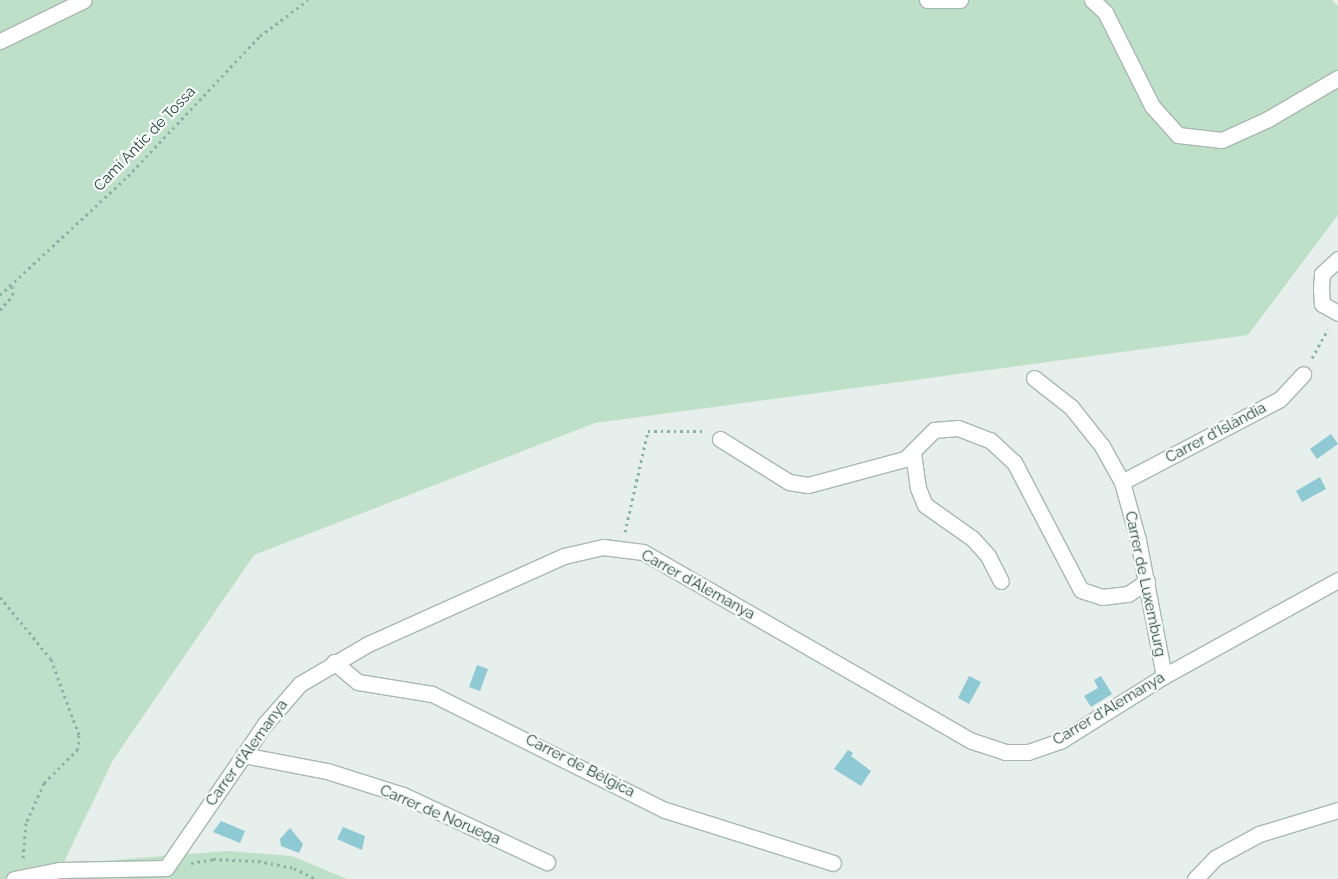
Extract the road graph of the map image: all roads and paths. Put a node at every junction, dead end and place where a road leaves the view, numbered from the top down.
1 (84, 0) edge
2 (308, 0) edge
3 (927, 0) edge
4 (960, 0) edge
5 (1092, 0) edge
6 (0, 41) edge
7 (1338, 78) edge
8 (1338, 259) edge
9 (12, 284) junction
10 (0, 295) edge
11 (0, 310) edge
12 (1338, 313) edge
13 (1303, 374) joint
14 (1034, 378) dead end
15 (720, 439) joint
16 (913, 453) junction
17 (1122, 482) junction
18 (621, 550) junction
19 (1338, 580) edge
20 (1001, 581) dead end
21 (1147, 581) junction
22 (0, 597) edge
23 (334, 662) junction
24 (1164, 676) junction
25 (243, 755) junction
26 (1338, 810) edge
27 (547, 862) dead end
28 (833, 863) dead end
29 (166, 868) junction
30 (18, 878) edge
31 (316, 879) edge
32 (1195, 879) edge

1 - 6 street
2 - 9 path, Camí Antic de Tossa
3 - 4 street
5 - 7 street
8 - 12 street
9 - 10 path, Camí Antic de Tossa
9 - 11 path
12 - 13 path
13 - 17 street, Carrer d'Islàndia
14 - 17 street, Carrer de Luxemburg
15 - 16 street
15 - 18 path
16 - 20 street
16 - 21 street
17 - 21 street, Carrer de Luxemburg
18 - 23 street, Carrer d'Alemanya
18 - 24 street, Carrer d'Alemanya
19 - 24 street, Carrer d'Alemanya
21 - 24 street, Carrer de Luxemburg
22 - 30 path
23 - 25 street, Carrer d'Alemanya
23 - 28 street, Carrer de Bèlgica
25 - 27 street, Carrer de Noruega
25 - 29 street, Carrer d'Alemanya
26 - 32 street
29 - 30 street
29 - 31 path

